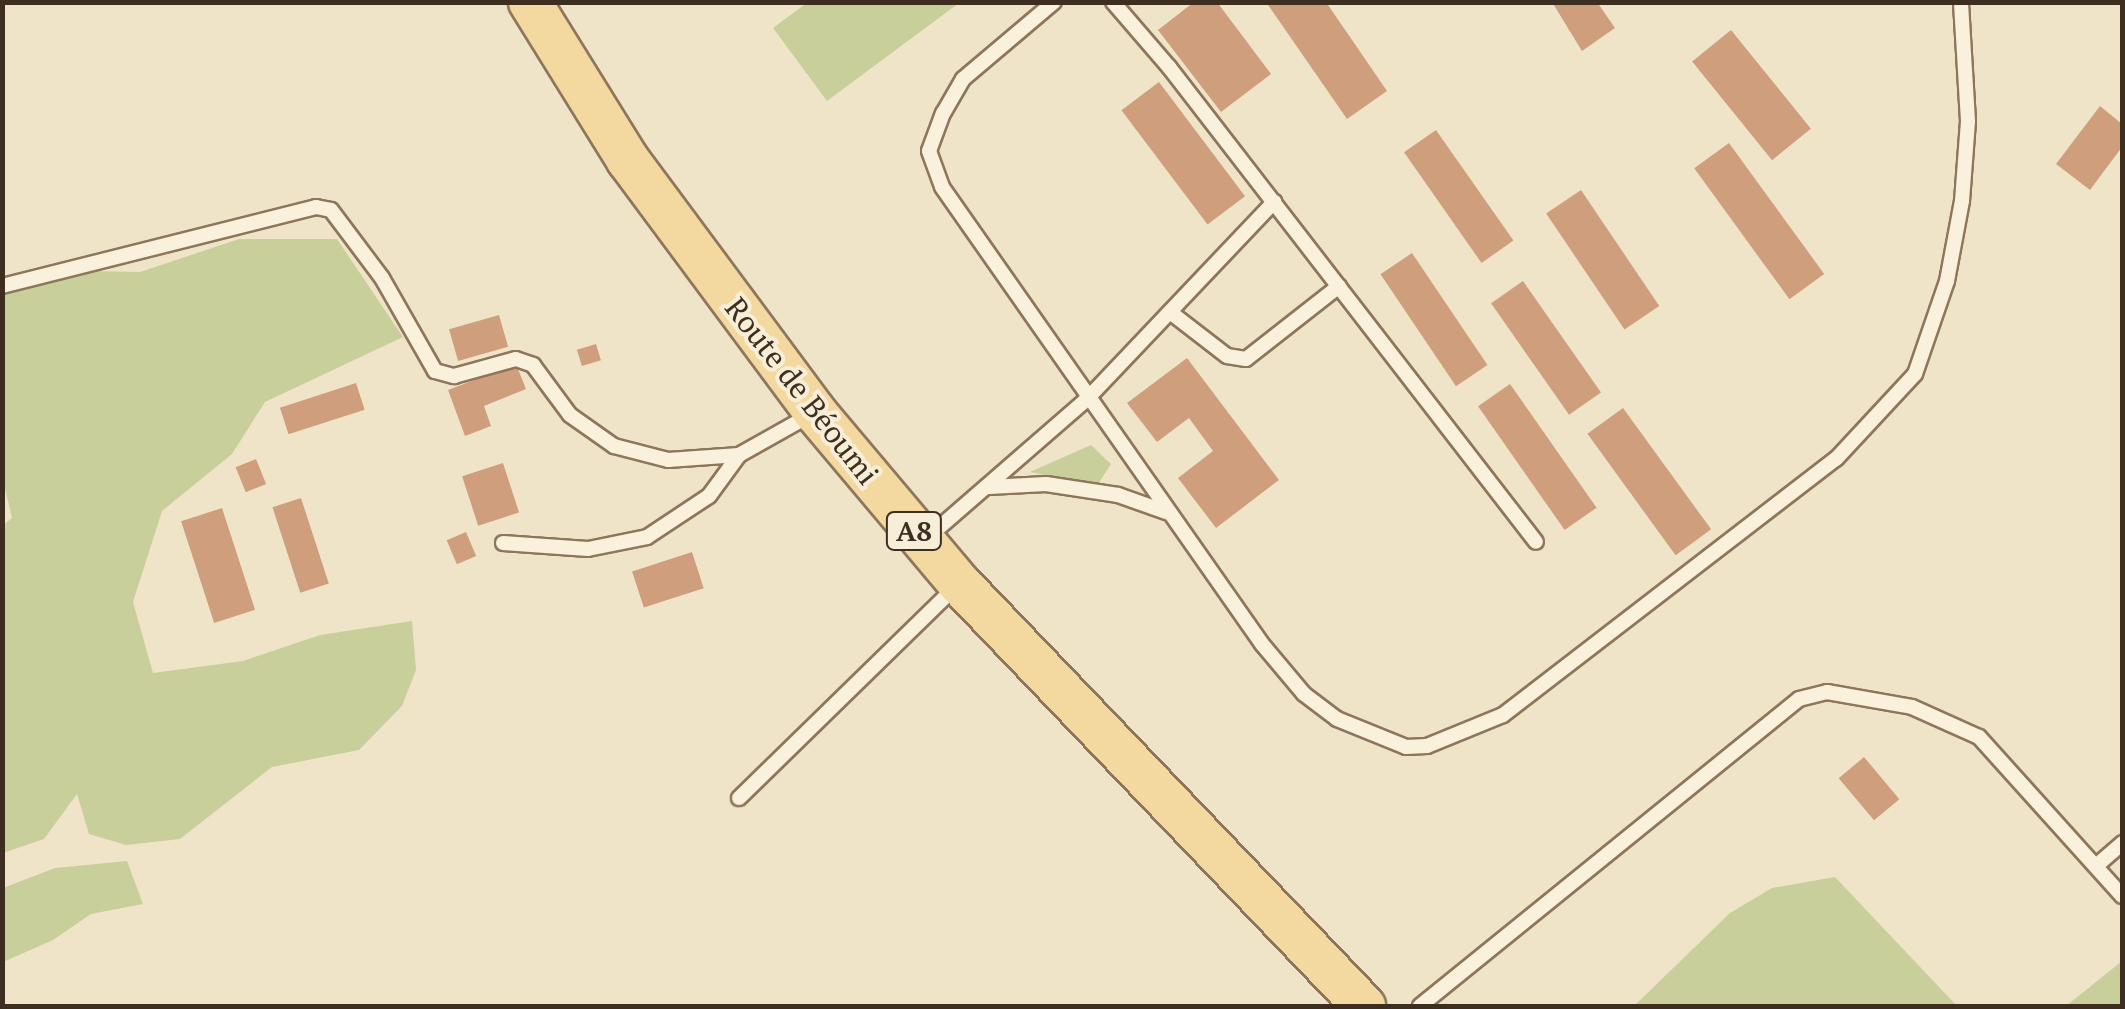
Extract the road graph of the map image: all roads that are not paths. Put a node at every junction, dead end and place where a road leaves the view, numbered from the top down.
1 (530, 2) edge
2 (1054, 2) edge
3 (1113, 2) edge
4 (1961, 2) edge
5 (1274, 202) junction
6 (2, 286) edge
7 (1339, 286) junction
8 (1170, 312) junction
9 (1087, 400) junction
10 (815, 412) junction
11 (739, 455) junction
12 (988, 487) junction
13 (1166, 512) junction
14 (923, 542) junction
15 (1536, 542) dead end
16 (503, 543) dead end
17 (959, 583) junction
18 (739, 798) dead end
19 (2122, 843) edge
20 (2096, 866) junction
21 (2122, 896) edge
22 (1364, 1006) edge
23 (1420, 1006) edge

1 - 10 main road, Route de Béoumi / A8
2 - 9 lane
3 - 5 lane
4 - 13 lane
5 - 7 lane
5 - 8 lane
6 - 11 lane
7 - 8 lane
7 - 15 lane
8 - 9 lane
9 - 12 lane
9 - 13 lane
10 - 11 lane
10 - 14 main road, Route de Béoumi / A8
11 - 16 lane
12 - 13 lane
12 - 14 lane
14 - 17 main road, Route de Béoumi / A8
17 - 18 lane
17 - 22 main road, Route de Béoumi / A8
19 - 20 lane
20 - 21 lane
20 - 23 lane

